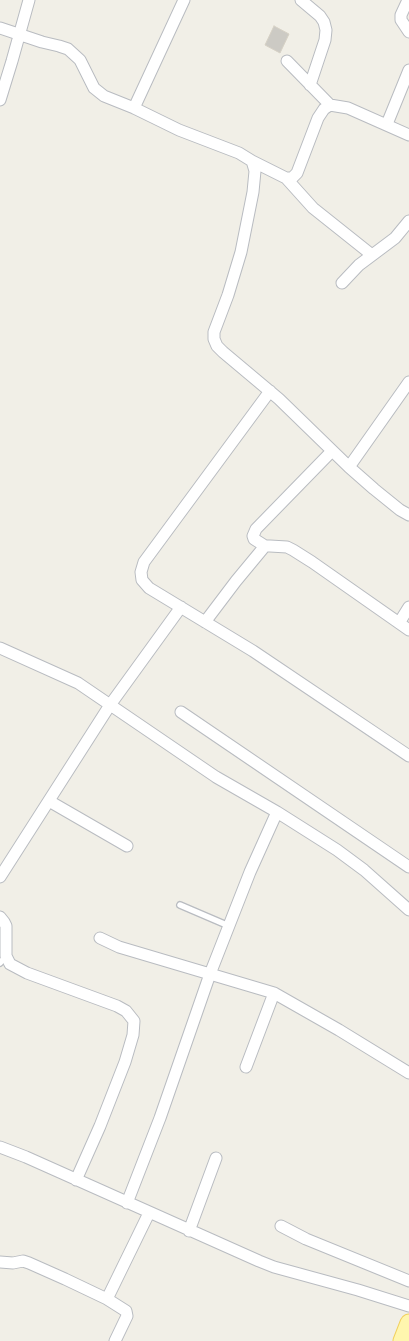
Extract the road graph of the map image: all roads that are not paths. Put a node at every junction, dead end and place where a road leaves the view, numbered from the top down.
1 (28, 0) edge
2 (184, 0) edge
3 (302, 0) edge
4 (408, 0) edge
5 (0, 28) edge
6 (409, 32) edge
7 (20, 35) junction
8 (287, 61) dead end
9 (409, 70) edge
10 (310, 85) junction
11 (0, 100) edge
12 (330, 105) junction
13 (134, 108) junction
14 (387, 124) junction
15 (409, 134) edge
16 (252, 162) junction
17 (286, 178) junction
18 (409, 221) edge
19 (372, 255) junction
20 (342, 283) dead end
21 (409, 382) edge
22 (270, 391) junction
23 (332, 451) junction
24 (349, 467) junction
25 (406, 509) edge
26 (265, 546) junction
27 (181, 607) junction
28 (409, 607) edge
29 (205, 622) junction
30 (399, 623) junction
31 (409, 630) edge
32 (0, 648) edge
33 (110, 705) junction
34 (181, 712) dead end
35 (409, 756) edge
36 (49, 801) junction
37 (276, 812) junction
38 (127, 846) dead end
39 (409, 867) edge
40 (0, 877) edge
41 (180, 905) dead end
42 (409, 910) edge
43 (0, 917) edge
44 (230, 926) junction
45 (100, 938) dead end
46 (3, 959) edge
47 (210, 974) junction
48 (274, 993) junction
49 (246, 1067) dead end
50 (409, 1073) edge
51 (0, 1147) edge
52 (216, 1158) dead end
53 (76, 1180) junction
54 (127, 1203) junction
55 (149, 1213) junction
56 (281, 1226) dead end
57 (189, 1231) junction
58 (0, 1262) edge
59 (409, 1281) edge
60 (107, 1299) junction
61 (409, 1306) edge
62 (409, 1323) edge
63 (115, 1341) edge
64 (402, 1341) edge

1 - 7 street
2 - 13 street
3 - 10 street
4 - 6 street
5 - 7 street
7 - 11 street
7 - 13 street
8 - 10 street
9 - 14 street
10 - 12 street
12 - 14 street
12 - 17 street
13 - 16 street
14 - 15 street
16 - 17 street
16 - 22 street
17 - 19 street
18 - 19 street
19 - 20 street
21 - 24 street
22 - 23 street
22 - 27 street
23 - 24 street
23 - 26 street
24 - 25 street
26 - 29 street
26 - 30 street
27 - 29 street
27 - 33 street
28 - 30 street
29 - 35 street
30 - 31 street
32 - 33 street
33 - 36 street
33 - 37 street
34 - 39 street
36 - 38 street
36 - 40 street
37 - 42 street
37 - 44 street
41 - 44 lane
43 - 46 street
44 - 47 street
45 - 47 street
46 - 53 street
47 - 48 street
47 - 54 street
48 - 49 street
48 - 50 street
51 - 53 street
52 - 57 street
53 - 54 street
54 - 55 street
55 - 57 street
55 - 60 street
56 - 59 street
57 - 61 street
58 - 60 street
60 - 63 street
62 - 64 main road

